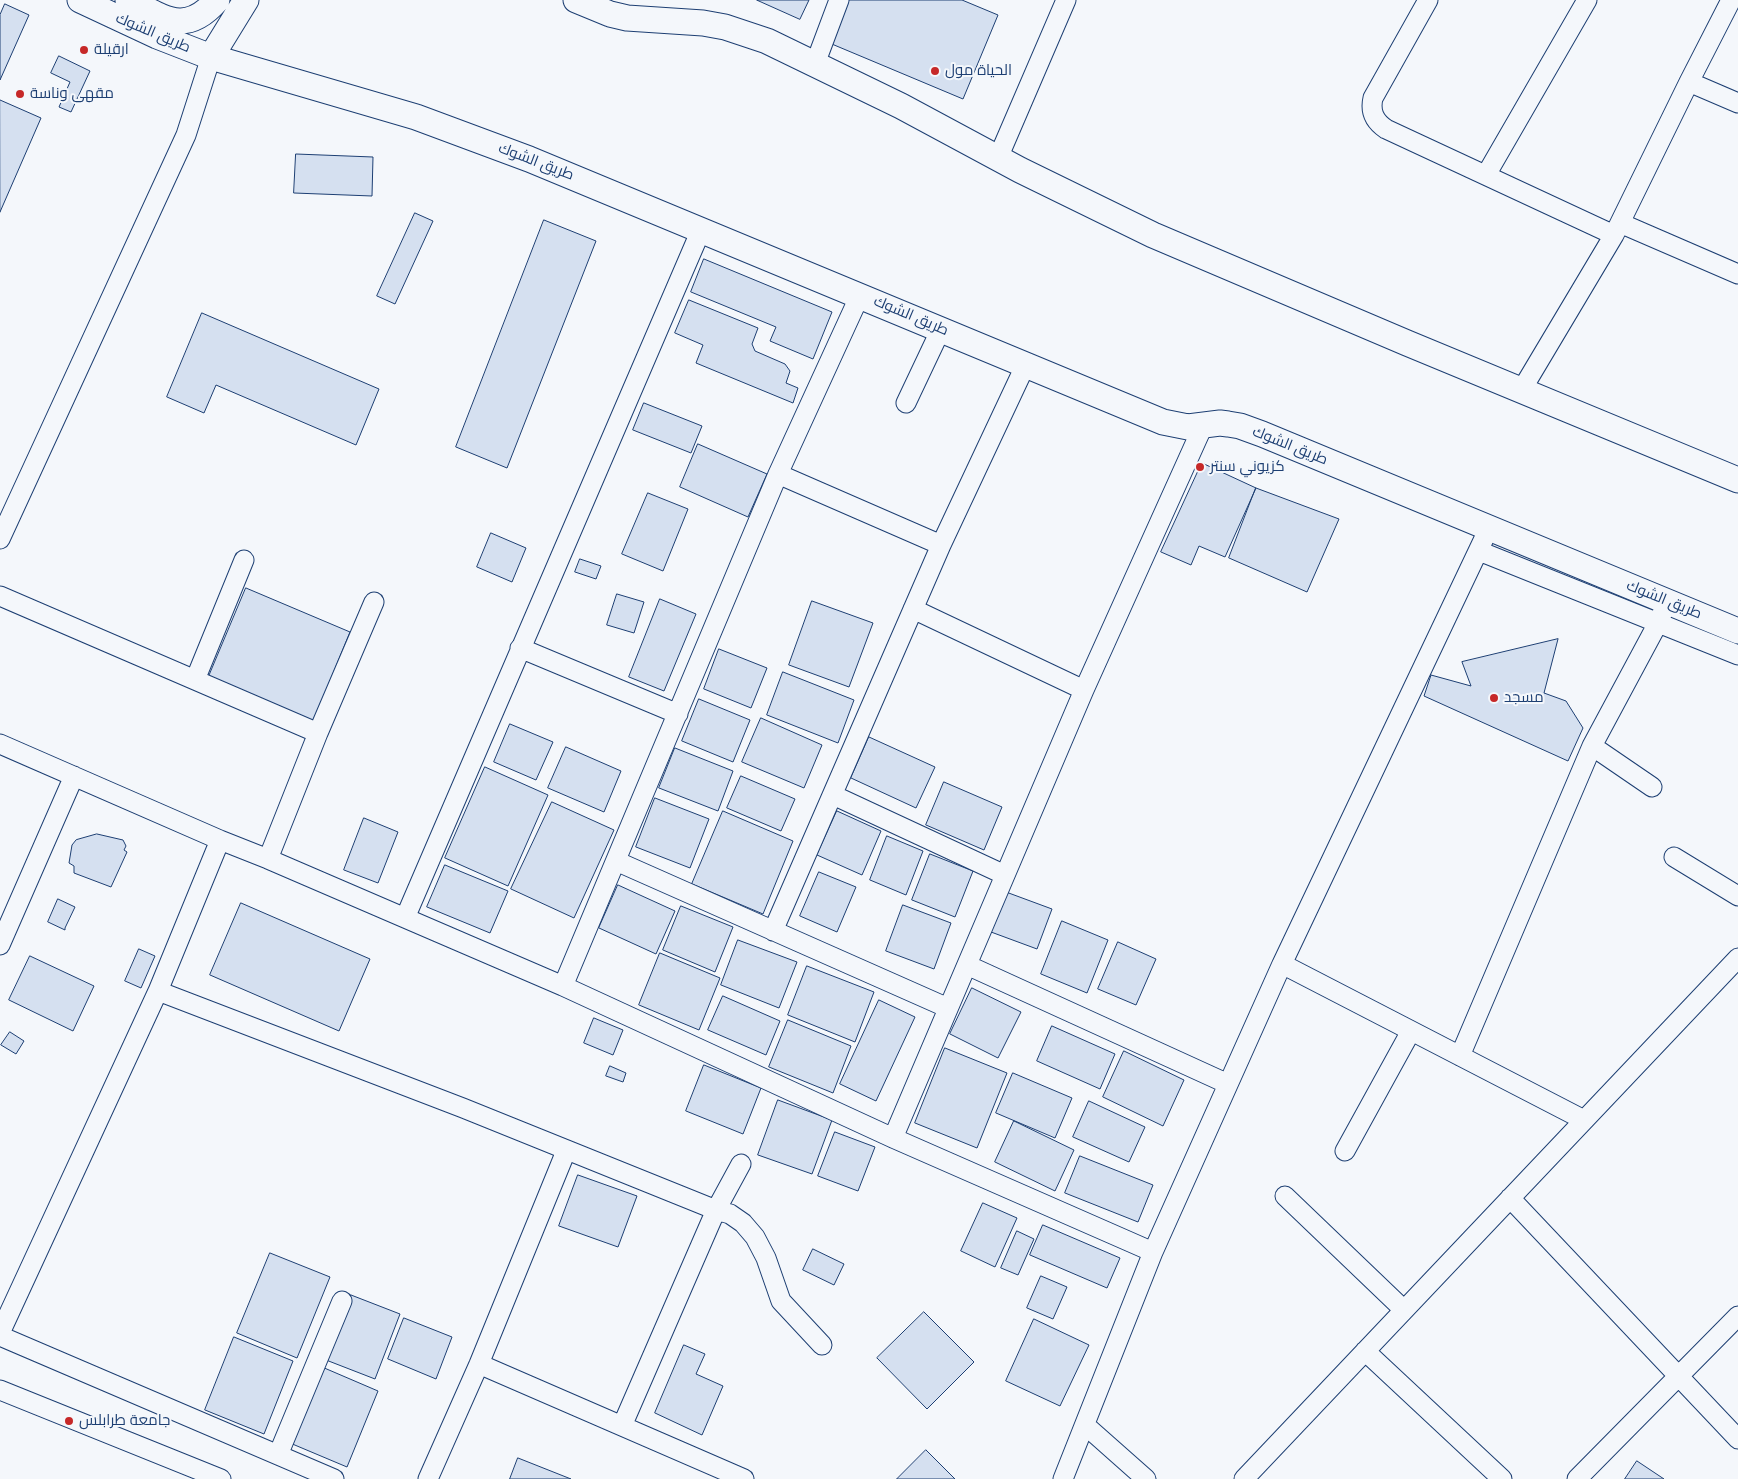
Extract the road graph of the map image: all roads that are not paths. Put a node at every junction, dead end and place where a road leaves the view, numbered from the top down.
1 (80, 0) edge
2 (128, 0) edge
3 (217, 0) edge
4 (246, 0) edge
5 (576, 0) edge
6 (839, 0) edge
7 (1066, 0) edge
8 (1428, 0) edge
9 (1587, 0) edge
10 (1731, 0) edge
11 (161, 27) junction
12 (211, 57) junction
13 (815, 64) junction
14 (1688, 82) junction
15 (1738, 103) edge
16 (998, 158) junction
17 (1486, 175) junction
18 (1617, 229) junction
19 (701, 230) junction
20 (1738, 274) edge
21 (860, 296) junction
22 (941, 329) junction
23 (1026, 364) junction
24 (1522, 391) junction
25 (906, 404) dead end
26 (1203, 426) junction
27 (778, 474) junction
28 (1738, 480) edge
29 (0, 539) edge
30 (1484, 540) junction
31 (941, 545) junction
32 (244, 560) dead end
33 (0, 596) edge
34 (374, 602) dead end
35 (913, 609) junction
36 (1663, 612) junction
37 (1738, 631) edge
38 (520, 648) junction
39 (1738, 655) edge
40 (195, 680) junction
41 (1084, 690) junction
42 (678, 714) junction
43 (318, 733) junction
44 (0, 744) edge
45 (1592, 746) junction
46 (74, 776) junction
47 (1652, 787) dead end
48 (833, 795) junction
49 (220, 840) junction
50 (1674, 857) dead end
51 (268, 859) junction
52 (616, 860) junction
53 (1005, 875) junction
54 (1738, 896) edge
55 (405, 918) junction
56 (774, 931) junction
57 (0, 945) edge
58 (1738, 958) edge
59 (1282, 964) junction
60 (967, 965) junction
61 (563, 986) junction
62 (158, 991) junction
63 (948, 1008) junction
64 (1411, 1031) junction
65 (1460, 1056) junction
66 (1228, 1084) junction
67 (1584, 1120) junction
68 (893, 1138) junction
69 (566, 1151) junction
70 (1345, 1151) dead end
71 (741, 1164) dead end
72 (1286, 1196) dead end
73 (1510, 1198) junction
74 (716, 1210) junction
75 (1153, 1252) junction
76 (342, 1301) dead end
77 (1404, 1310) junction
78 (1738, 1316) edge
79 (0, 1334) edge
80 (822, 1345) dead end
81 (1365, 1351) junction
82 (479, 1364) junction
83 (1679, 1376) junction
84 (0, 1390) edge
85 (1085, 1425) junction
86 (622, 1426) junction
87 (1738, 1439) edge
88 (278, 1455) junction
89 (221, 1479) edge
90 (334, 1479) edge
91 (428, 1479) edge
92 (744, 1479) edge
93 (1063, 1479) edge
94 (1146, 1479) edge
95 (1244, 1479) edge
96 (1502, 1479) edge
97 (1576, 1479) edge

1 - 11 main road, طريق الشوك
2 - 11 main road, طريق الشوك
3 - 11 main road, طريق الشوك
4 - 12 main road
5 - 13 main road
6 - 13 street
7 - 16 street
8 - 17 street
9 - 17 street
10 - 14 street
11 - 12 main road, طريق الشوك
12 - 19 main road, طريق الشوك
12 - 29 street
13 - 16 main road
14 - 15 street
14 - 18 street
16 - 24 main road
17 - 18 street
18 - 20 street
18 - 24 street
19 - 21 main road, طريق الشوك
19 - 38 street
21 - 22 main road, طريق الشوك
21 - 27 street
22 - 23 main road, طريق الشوك
22 - 25 street
23 - 26 main road, طريق الشوك
23 - 31 street
24 - 28 main road
26 - 30 main road, طريق الشوك
26 - 41 street
27 - 31 street
27 - 42 street
30 - 36 main road, طريق الشوك
30 - 59 street
31 - 35 street
32 - 40 street
33 - 40 street
34 - 43 street
35 - 41 street
35 - 48 street
36 - 37 main road, طريق الشوك
36 - 39 street
36 - 45 street
38 - 42 street
38 - 55 street
40 - 43 street
41 - 53 street
42 - 52 street
43 - 51 street
44 - 46 street
45 - 47 street
45 - 65 street
46 - 49 street
46 - 57 street
48 - 53 street
48 - 56 street
49 - 51 street
49 - 62 street
50 - 54 street
51 - 55 street
52 - 56 street
52 - 61 street
53 - 60 street
55 - 61 street
56 - 63 street
58 - 67 street
59 - 64 street
59 - 66 street
60 - 63 street
60 - 66 street
61 - 68 street
62 - 69 street
62 - 79 street
63 - 68 street
64 - 65 street
64 - 70 street
65 - 67 street
66 - 75 street
67 - 73 street
68 - 75 street
69 - 74 street
69 - 82 street
71 - 74 street
72 - 77 street
73 - 77 street
73 - 83 street
74 - 80 street
74 - 86 street
75 - 85 street
76 - 88 street
77 - 81 street
78 - 83 street
79 - 88 street
81 - 95 street
81 - 96 street
82 - 86 street
82 - 91 street
83 - 87 street
83 - 97 street
84 - 89 street
85 - 93 street
85 - 94 street
86 - 92 street
88 - 90 street

